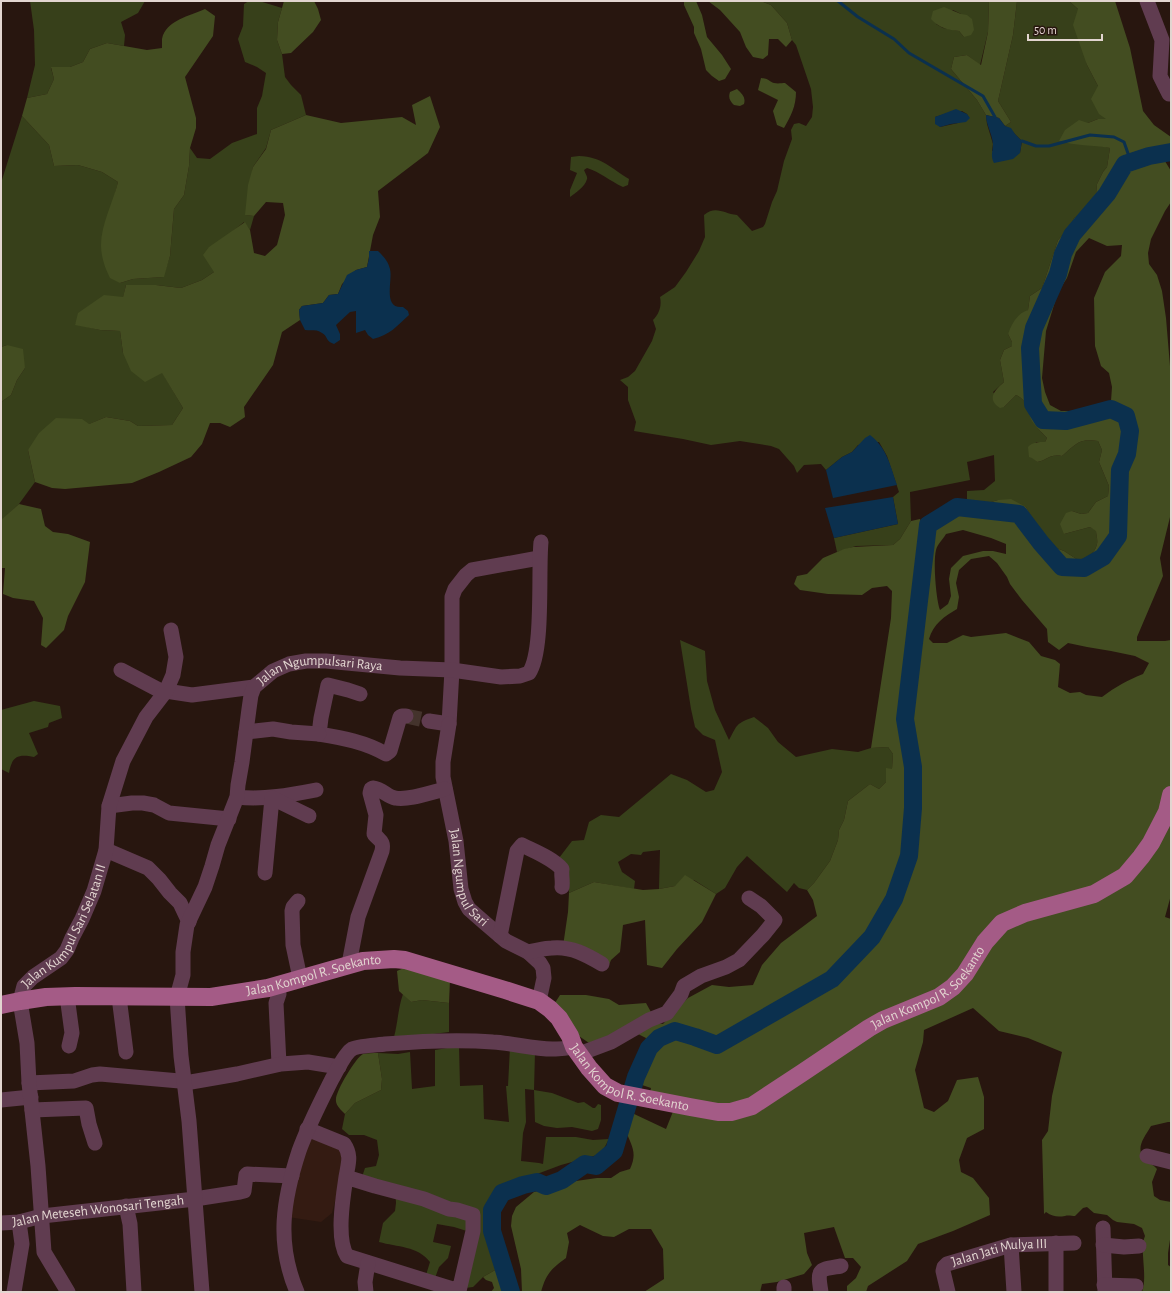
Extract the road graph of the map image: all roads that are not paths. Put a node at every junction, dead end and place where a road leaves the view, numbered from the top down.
1 (1147, 1) edge
2 (1171, 94) edge
3 (541, 542) dead end
4 (540, 558) junction
5 (171, 630) dead end
6 (326, 661) junction
7 (121, 670) dead end
8 (452, 670) junction
9 (328, 685) junction
10 (254, 687) junction
11 (166, 691) junction
12 (360, 694) dead end
13 (406, 716) dead end
14 (429, 721) tunnel mouth
15 (450, 724) junction
16 (246, 732) junction
17 (319, 734) junction
18 (445, 789) junction
19 (316, 790) dead end
20 (1171, 795) edge
21 (238, 797) junction
22 (272, 798) junction
23 (109, 806) junction
24 (309, 816) dead end
25 (229, 819) junction
26 (106, 850) junction
27 (265, 873) dead end
28 (562, 887) dead end
29 (749, 898) dead end
30 (298, 901) dead end
31 (188, 922) junction
32 (500, 936) junction
33 (528, 952) junction
34 (349, 964) junction
35 (602, 964) dead end
36 (300, 978) junction
37 (278, 985) junction
38 (67, 996) junction
39 (119, 997) junction
40 (177, 997) junction
41 (20, 1000) junction
42 (539, 1001) junction
43 (1, 1005) edge
44 (69, 1046) dead end
45 (577, 1051) junction
46 (126, 1052) dead end
47 (279, 1064) junction
48 (339, 1067) junction
49 (184, 1081) junction
50 (31, 1097) junction
51 (1, 1100) edge
52 (307, 1128) junction
53 (95, 1144) dead end
54 (1147, 1156) dead end
55 (1171, 1162) edge
56 (292, 1166) junction
57 (346, 1177) junction
58 (195, 1199) junction
59 (126, 1206) junction
60 (42, 1216) junction
61 (20, 1222) junction
62 (1, 1223) edge
63 (1103, 1228) dead end
64 (1056, 1243) junction
65 (1074, 1243) dead end
66 (1011, 1245) junction
67 (1103, 1245) junction
68 (1139, 1246) dead end
69 (368, 1263) junction
70 (841, 1266) dead end
71 (1136, 1286) dead end
72 (1104, 1289) edge
73 (14, 1292) edge
74 (68, 1292) edge
75 (134, 1292) edge
76 (202, 1292) edge
77 (298, 1292) edge
78 (366, 1292) edge
79 (459, 1292) edge
80 (821, 1292) edge
81 (948, 1292) edge
82 (1014, 1292) edge
83 (1056, 1292) edge

1 - 2 street
3 - 4 street, Jalan Ngumpulsari Raya
4 - 8 street, Jalan Ngumpul Sari
4 - 8 street, Jalan Ngumpulsari Raya
5 - 11 street, Jalan Kumpul Sari Selatan II
6 - 8 street, Jalan Ngumpulsari Raya
6 - 9 street
6 - 10 street, Jalan Ngumpulsari Raya
7 - 11 street
8 - 15 street, Jalan Ngumpul Sari
9 - 12 street
9 - 17 street
10 - 11 street
10 - 16 street, Jalan Ngumpulsari Raya
11 - 23 street, Jalan Kumpul Sari Selatan II
13 - 17 street
14 - 15 street
15 - 18 street, Jalan Ngumpul Sari
16 - 17 street
16 - 21 street, Jalan Ngumpulsari Raya
18 - 32 street, Jalan Ngumpul Sari
18 - 34 street
19 - 22 street
20 - 45 main road, Jalan Kompol R. Soekanto
21 - 22 street
21 - 25 street, Jalan Ngumpulsari Raya
22 - 24 street
22 - 27 street
23 - 25 street
23 - 26 street, Jalan Kumpul Sari Selatan II
25 - 31 street, Jalan Ngumpulsari Raya
26 - 31 street
26 - 41 street, Jalan Kumpul Sari Selatan II
28 - 32 street
29 - 45 street
30 - 36 street
31 - 40 street, Jalan Ngumpulsari Raya
32 - 33 street, Jalan Ngumpul Sari
33 - 35 street
33 - 42 street, Jalan Ngumpul Sari
34 - 36 main road, Jalan Kompol R. Soekanto
34 - 42 main road, Jalan Kompol R. Soekanto
36 - 37 main road, Jalan Kompol R. Soekanto
37 - 40 main road, Jalan Kompol R. Soekanto
37 - 47 street
38 - 39 main road, Jalan Kompol R. Soekanto
38 - 41 main road, Jalan Kompol R. Soekanto
38 - 44 street
39 - 40 main road, Jalan Kompol R. Soekanto
39 - 46 street
40 - 49 street, Jalan Ngumpulsari Raya
41 - 43 main road, Jalan Kompol R. Soekanto
41 - 50 street
42 - 45 main road, Jalan Kompol R. Soekanto
45 - 48 street
47 - 48 street
47 - 49 street
48 - 52 street
49 - 50 street
49 - 58 street, Jalan Ngumpulsari Raya
50 - 51 street
50 - 53 street
50 - 60 street
52 - 56 street
52 - 57 street
54 - 55 street
56 - 58 street, Jalan Meteseh Wonosari Tengah
56 - 77 street
57 - 69 street
57 - 79 street
58 - 59 street, Jalan Meteseh Wonosari Tengah
58 - 76 street, Jalan Ngumpulsari Raya
59 - 60 street, Jalan Meteseh Wonosari Tengah
59 - 75 street
60 - 61 street, Jalan Meteseh Wonosari Tengah
60 - 74 street
61 - 62 street, Jalan Meteseh Wonosari Tengah
61 - 73 street
63 - 67 street
64 - 65 street, Jalan Jati Mulya III
64 - 66 street, Jalan Jati Mulya III
64 - 83 street
66 - 81 street, Jalan Jati Mulya III
66 - 82 street
67 - 68 street
67 - 72 street
69 - 78 street
69 - 79 street
70 - 80 street
71 - 72 street

